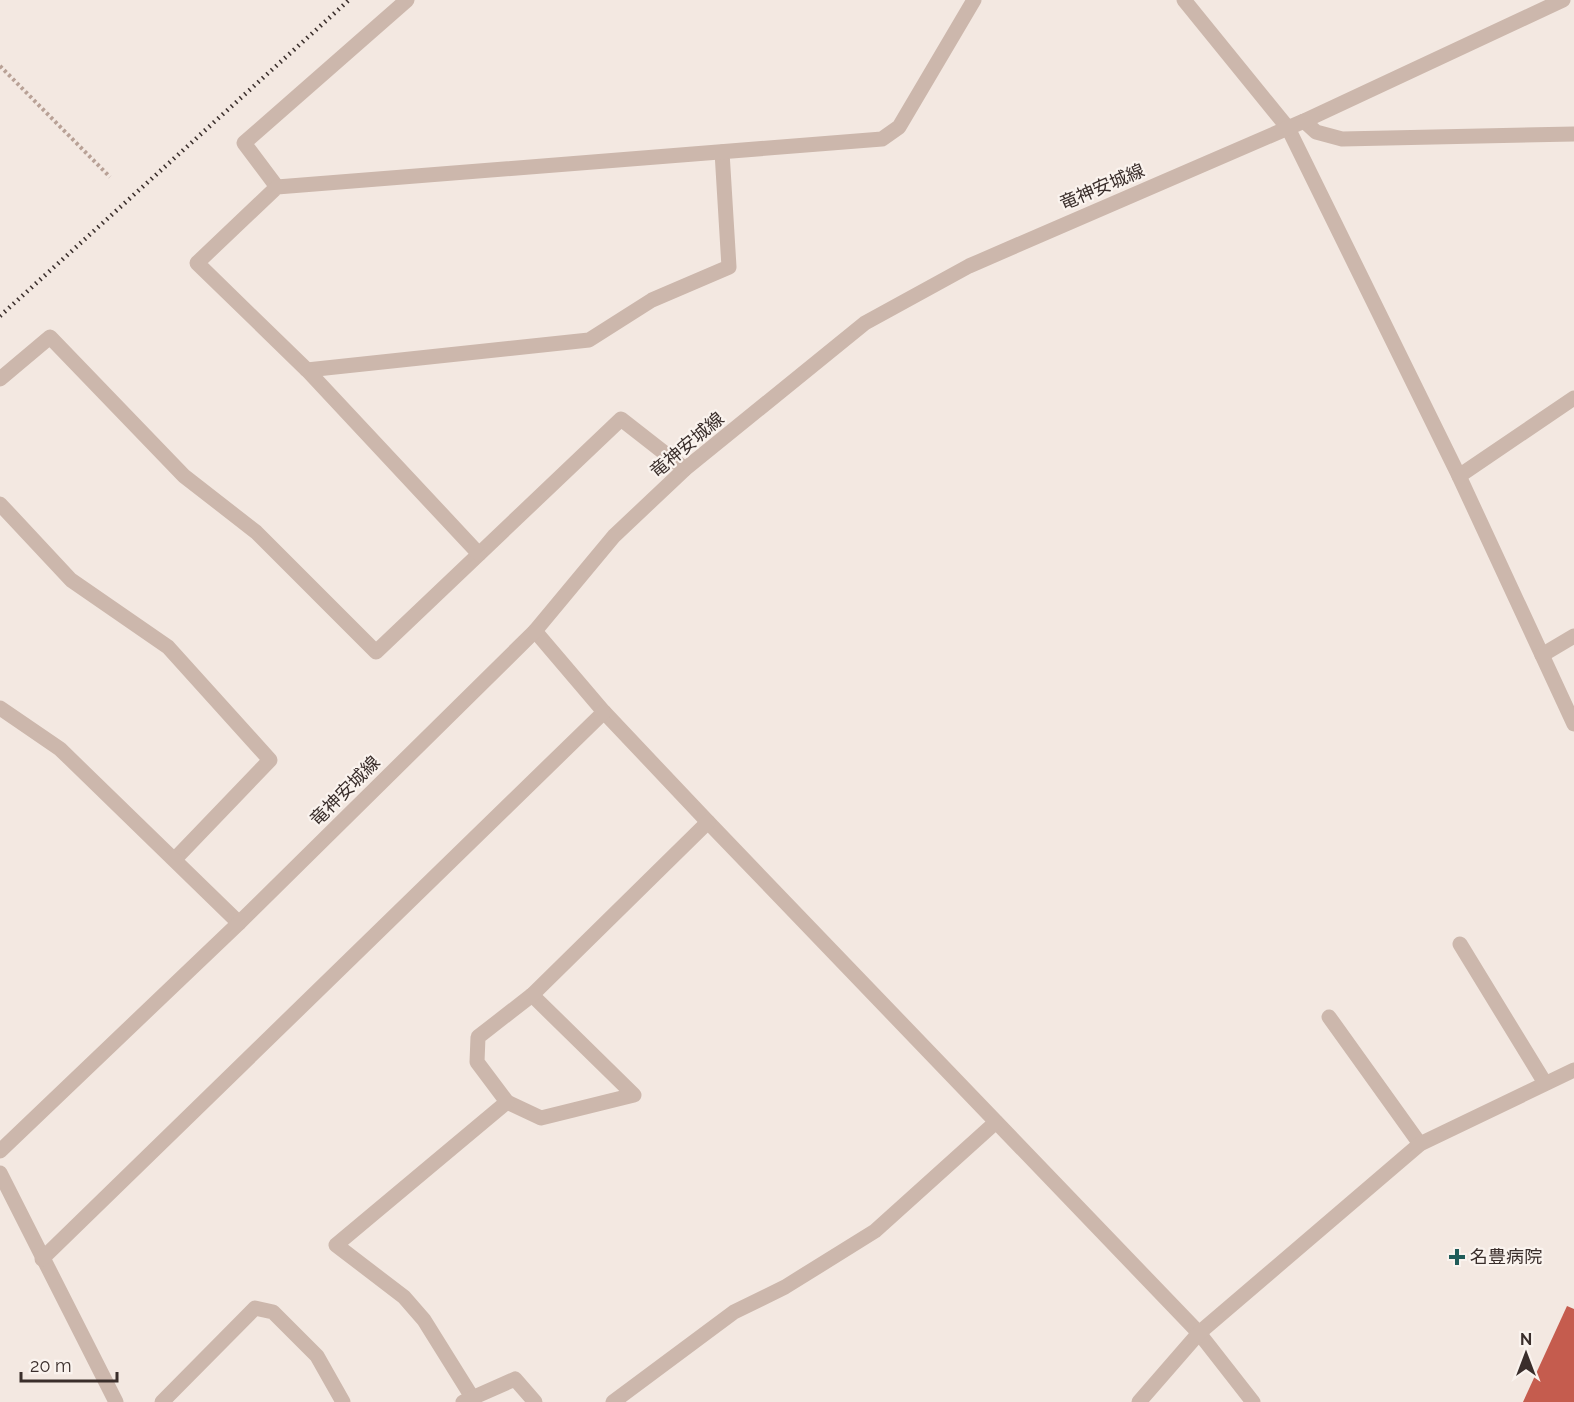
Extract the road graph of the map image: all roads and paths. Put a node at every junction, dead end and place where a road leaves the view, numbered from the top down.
1 (407, 0) edge
2 (974, 0) edge
3 (1184, 0) edge
4 (1563, 0) edge
5 (0, 66) edge
6 (1305, 121) junction
7 (1288, 128) junction
8 (1574, 134) edge
9 (722, 152) junction
10 (110, 177) dead end
11 (277, 187) junction
12 (307, 370) junction
13 (0, 379) edge
14 (1574, 398) edge
15 (685, 469) junction
16 (1459, 476) junction
17 (0, 504) edge
18 (479, 554) junction
19 (535, 631) junction
20 (1574, 636) edge
21 (1542, 655) junction
22 (0, 708) edge
23 (604, 712) junction
24 (1574, 724) edge
25 (708, 822) junction
26 (175, 859) junction
27 (239, 923) junction
28 (1460, 944) dead end
29 (532, 995) junction
30 (1329, 1017) dead end
31 (1574, 1070) edge
32 (1545, 1083) junction
33 (507, 1102) junction
34 (996, 1122) junction
35 (1420, 1144) junction
36 (0, 1151) edge
37 (0, 1173) edge
38 (42, 1259) junction
39 (1199, 1333) junction
40 (468, 1399) edge
41 (116, 1402) edge
42 (162, 1402) edge
43 (343, 1402) edge
44 (535, 1402) edge
45 (613, 1402) edge
46 (1139, 1402) edge
47 (1253, 1402) edge

1 - 11 street
2 - 9 street
3 - 7 street
4 - 6 street, 竜神安城線
5 - 10 path
6 - 7 street, 竜神安城線
6 - 8 street
7 - 15 street, 竜神安城線
7 - 16 street
9 - 11 street
9 - 12 street
11 - 12 street
12 - 18 street
13 - 18 street
14 - 16 street
15 - 18 street
15 - 19 street, 竜神安城線
16 - 21 street
17 - 26 street
19 - 23 street
19 - 27 street, 竜神安城線
20 - 21 street
21 - 24 street
22 - 26 street
23 - 25 street
23 - 38 street
25 - 29 street
25 - 34 street
26 - 27 street
27 - 36 street, 竜神安城線
28 - 32 street
29 - 33 street
29 - 33 street
30 - 35 street
31 - 32 street
32 - 35 street
33 - 40 street
34 - 39 street
34 - 45 street
35 - 39 street
37 - 38 street
38 - 41 street
39 - 46 street
39 - 47 street
40 - 44 street
42 - 43 street

